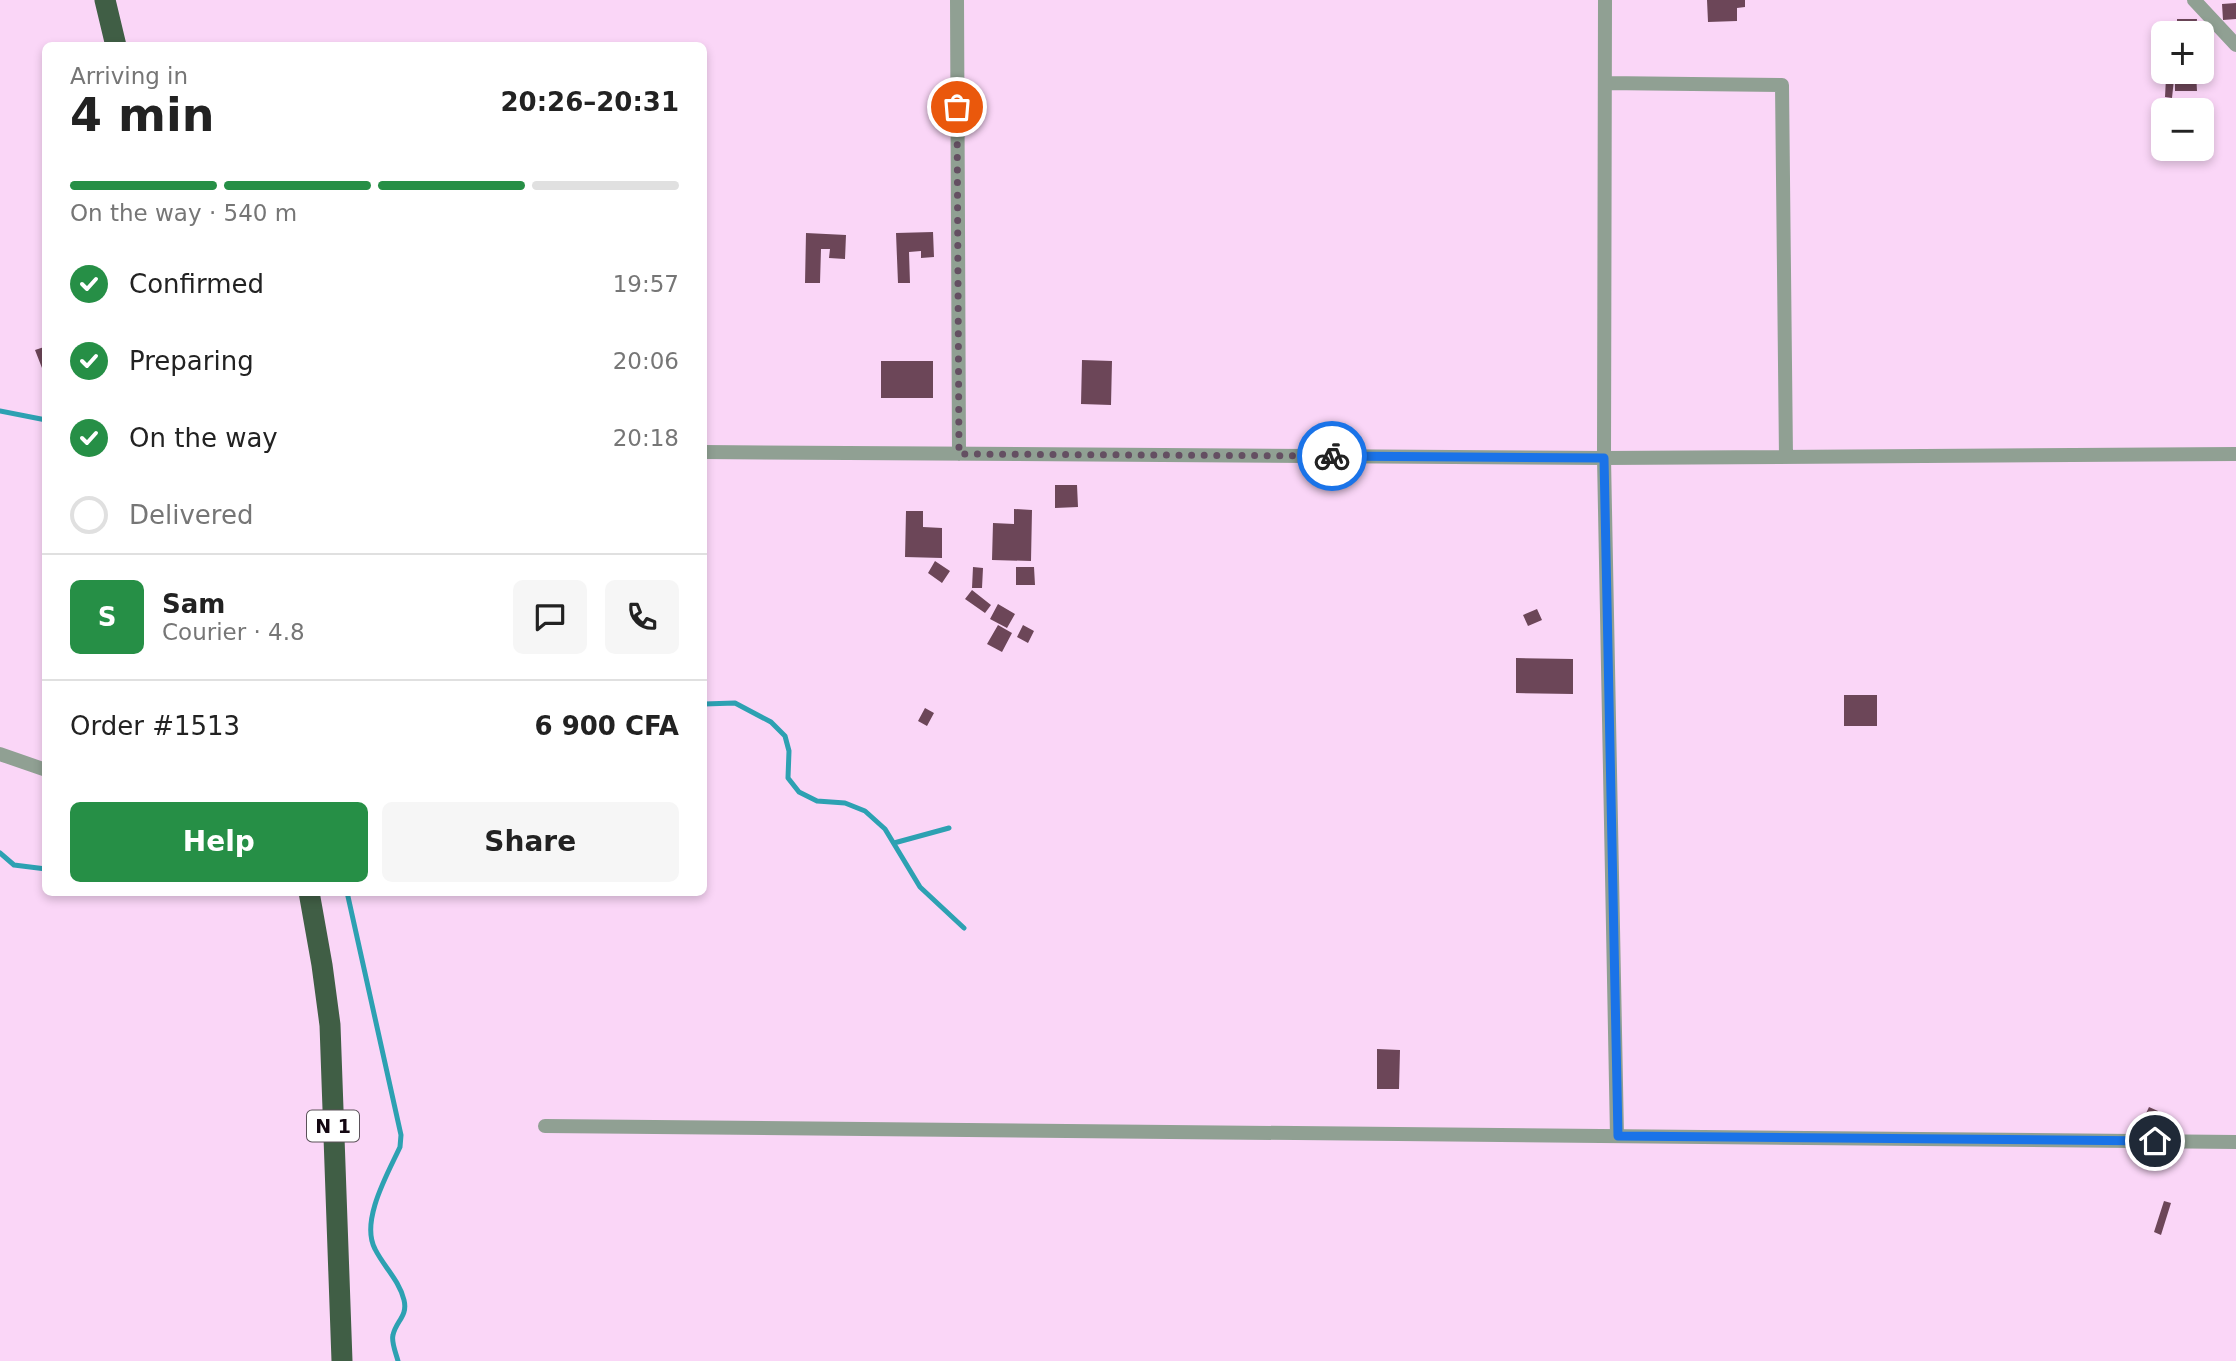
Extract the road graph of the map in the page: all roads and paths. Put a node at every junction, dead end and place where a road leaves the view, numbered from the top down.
1 (105, 0) edge
2 (957, 0) edge
3 (1605, 0) edge
4 (2194, 0) edge
5 (115, 42) edge
6 (2236, 45) edge
7 (1605, 83) junction
8 (707, 452) edge
9 (959, 454) junction
10 (2236, 454) edge
11 (1786, 457) junction
12 (1604, 458) junction
13 (0, 754) edge
14 (42, 769) edge
15 (310, 896) edge
16 (545, 1126) dead end
17 (1618, 1136) junction
18 (2236, 1142) edge
19 (341, 1361) edge

1 - 5 highway
2 - 9 street
3 - 7 street
4 - 6 street
7 - 11 street
7 - 12 street
8 - 9 street
9 - 12 street
10 - 11 street
11 - 12 street
12 - 17 street
13 - 14 street
15 - 19 highway, N 1
16 - 17 street
17 - 18 street

